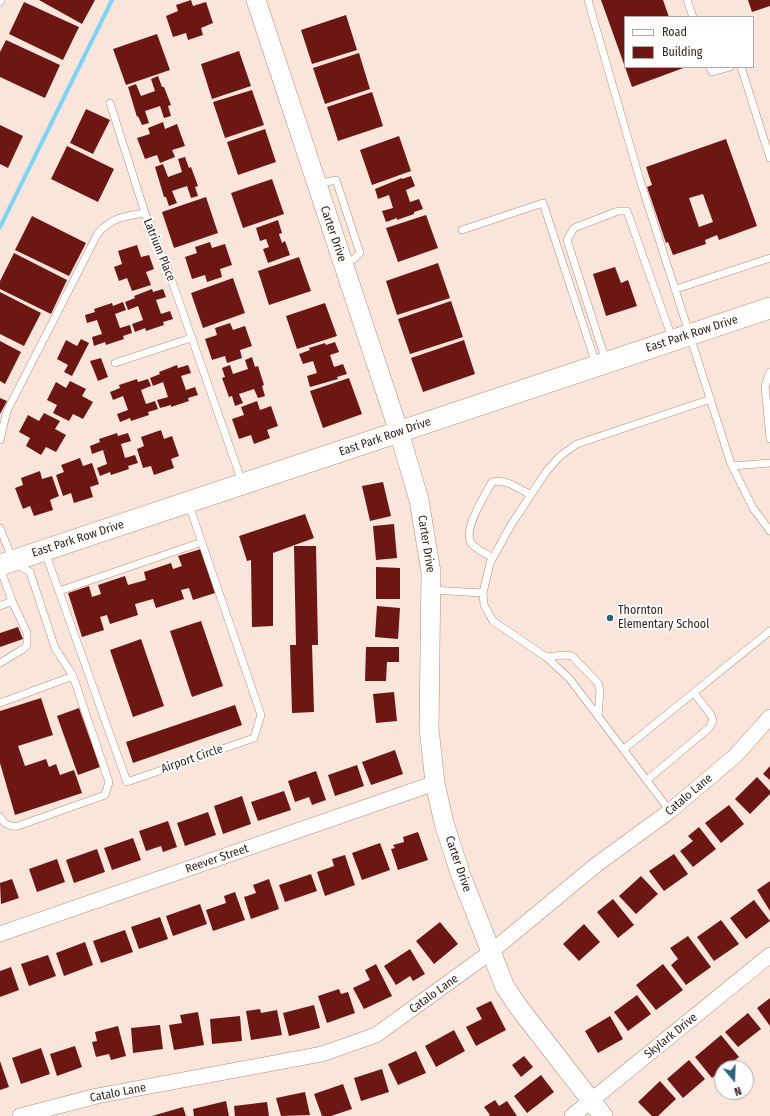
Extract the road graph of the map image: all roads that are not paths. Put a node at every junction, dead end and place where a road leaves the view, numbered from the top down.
1 (256, 0) edge
2 (588, 0) edge
3 (687, 0) edge
4 (693, 16) edge
5 (710, 68) edge
6 (726, 68) edge
7 (741, 68) edge
8 (110, 104) dead end
9 (770, 158) edge
10 (145, 214) junction
11 (462, 230) dead end
12 (770, 258) edge
13 (676, 289) junction
14 (770, 308) edge
15 (682, 337) junction
16 (192, 338) junction
17 (115, 364) dead end
18 (601, 364) junction
19 (770, 372) edge
20 (711, 399) junction
21 (399, 432) junction
22 (770, 439) edge
23 (0, 440) edge
24 (770, 463) edge
25 (732, 466) junction
26 (243, 484) junction
27 (531, 496) junction
28 (188, 502) junction
29 (0, 528) edge
30 (770, 531) edge
31 (202, 542) junction
32 (44, 550) junction
33 (493, 558) junction
34 (4, 565) edge
35 (431, 590) junction
36 (59, 591) junction
37 (483, 593) junction
38 (12, 601) junction
39 (0, 606) edge
40 (770, 631) edge
41 (546, 657) junction
42 (0, 663) edge
43 (73, 676) junction
44 (694, 693) junction
45 (0, 703) edge
46 (598, 715) junction
47 (770, 717) edge
48 (624, 749) junction
49 (647, 780) junction
50 (435, 783) junction
51 (670, 811) junction
52 (0, 816) edge
53 (0, 934) edge
54 (492, 951) junction
55 (770, 955) edge
56 (597, 1109) edge
57 (20, 1116) edge
58 (572, 1116) edge

1 - 21 street, Carter Drive
2 - 13 lane
3 - 4 lane
5 - 6 lane
7 - 9 lane
8 - 10 lane
10 - 16 lane, Latrium Place
10 - 23 lane, Latrium Place
11 - 18 lane
12 - 13 lane
13 - 15 lane
14 - 15 main road, East Park Row Drive
15 - 18 main road, East Park Row Drive
15 - 18 lane
15 - 20 lane
16 - 17 lane
16 - 26 lane, Latrium Place
18 - 21 main road, East Park Row Drive
19 - 22 lane
20 - 25 lane
20 - 27 lane
21 - 26 main road, East Park Row Drive
21 - 35 street, Carter Drive
24 - 25 lane
25 - 30 lane
26 - 28 main road, East Park Row Drive
27 - 33 lane
27 - 33 lane
28 - 31 lane, Airport Circle
28 - 32 main road, East Park Row Drive
29 - 34 lane
31 - 36 lane
31 - 36 lane, Airport Circle
32 - 34 main road, East Park Row Drive
32 - 36 lane, Airport Circle
33 - 37 lane
34 - 38 lane
34 - 43 lane
35 - 37 lane
35 - 50 street, Carter Drive
37 - 41 lane
38 - 39 lane
38 - 42 lane
40 - 44 lane
41 - 46 lane
41 - 46 lane
43 - 45 lane
43 - 52 lane
44 - 48 lane
44 - 49 lane
46 - 48 lane
47 - 51 street, Catalo Lane
48 - 49 lane
49 - 51 lane
50 - 53 street, Reever Street
50 - 54 street, Carter Drive
51 - 54 street, Catalo Lane
54 - 56 street, Carter Drive
54 - 57 street, Catalo Lane
55 - 56 street, Skylark Drive
56 - 58 street, Skylark Drive

